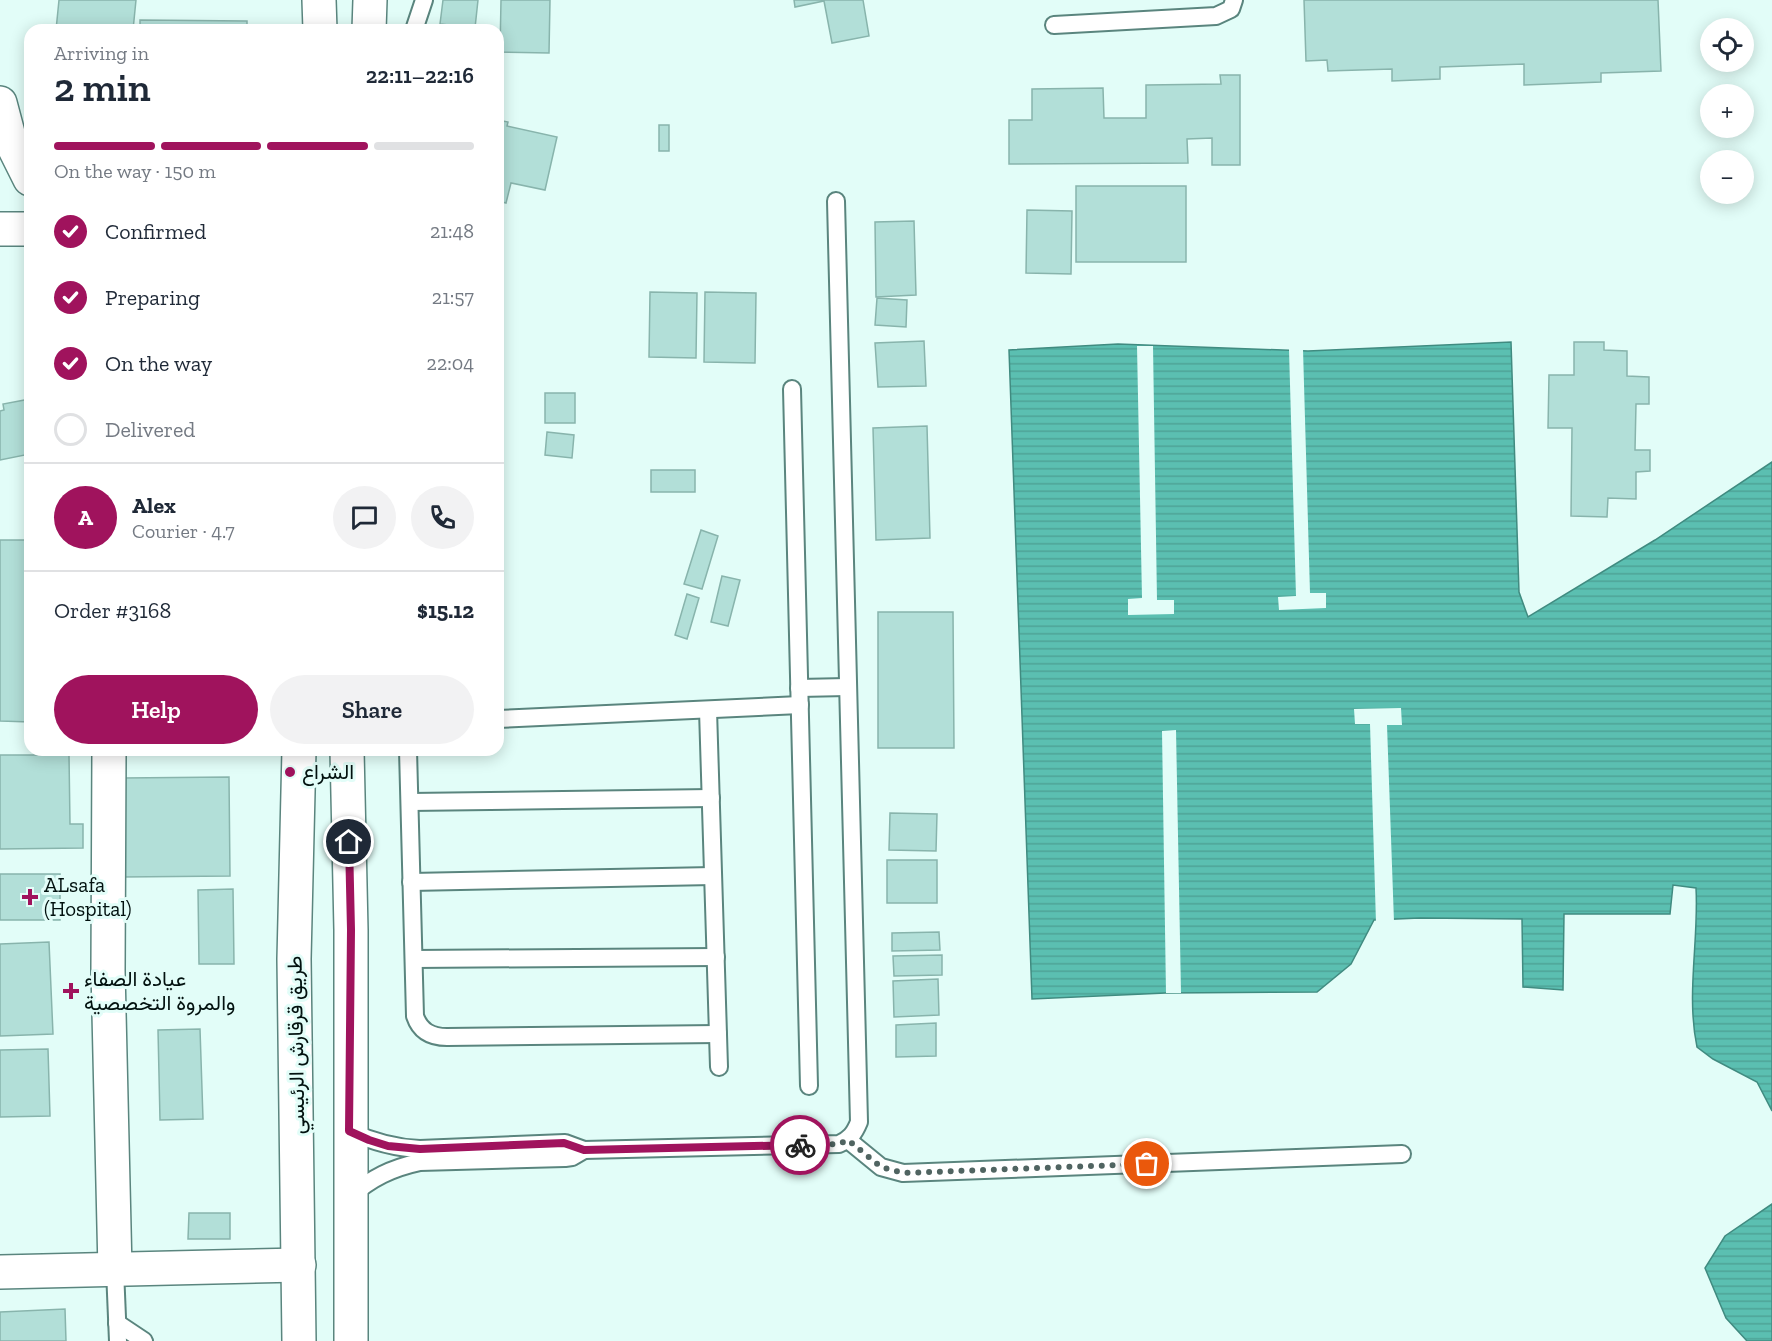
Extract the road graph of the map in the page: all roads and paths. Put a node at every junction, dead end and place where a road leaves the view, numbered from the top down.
1 (319, 0) edge
2 (370, 0) edge
3 (424, 0) edge
4 (1234, 0) edge
5 (320, 24) edge
6 (369, 24) edge
7 (416, 24) edge
8 (1054, 25) dead end
9 (0, 103) edge
10 (24, 167) edge
11 (836, 201) dead end
12 (0, 229) edge
13 (24, 229) edge
14 (792, 389) dead end
15 (847, 687) junction
16 (799, 688) junction
17 (800, 705) junction
18 (708, 710) junction
19 (504, 719) edge
20 (109, 756) edge
21 (299, 756) edge
22 (347, 756) edge
23 (408, 756) edge
24 (711, 798) junction
25 (410, 802) junction
26 (713, 876) junction
27 (411, 882) junction
28 (716, 957) junction
29 (414, 959) junction
30 (718, 1034) junction
31 (719, 1067) dead end
32 (809, 1086) dead end
33 (349, 1131) junction
34 (848, 1140) junction
35 (584, 1150) junction
36 (1402, 1154) dead end
37 (349, 1198) junction
38 (299, 1265) junction
39 (115, 1270) junction
40 (0, 1272) edge
41 (117, 1323) junction
42 (118, 1341) edge
43 (144, 1341) edge
44 (299, 1341) edge
45 (351, 1341) edge

1 - 5 main road
2 - 6 main road
3 - 7 lane
4 - 8 lane
9 - 10 main road
11 - 15 lane
12 - 13 main road
14 - 16 lane
15 - 16 lane
15 - 34 lane
16 - 17 lane
17 - 18 lane
17 - 32 lane
18 - 19 lane
18 - 24 lane
20 - 39 main road
21 - 38 main road, طريق قرقارش الرئيسي
22 - 33 main road
23 - 25 lane
24 - 25 lane
24 - 26 lane
25 - 27 lane
26 - 27 lane
26 - 28 lane
27 - 29 lane
28 - 29 lane
28 - 30 lane
29 - 30 lane
30 - 31 lane
33 - 35 lane
33 - 37 main road
34 - 35 lane
34 - 36 lane
35 - 37 lane
37 - 45 main road
38 - 39 main road
38 - 44 main road, طريق قرقارش الرئيسي
39 - 40 main road
39 - 41 lane
41 - 42 lane
41 - 43 lane

